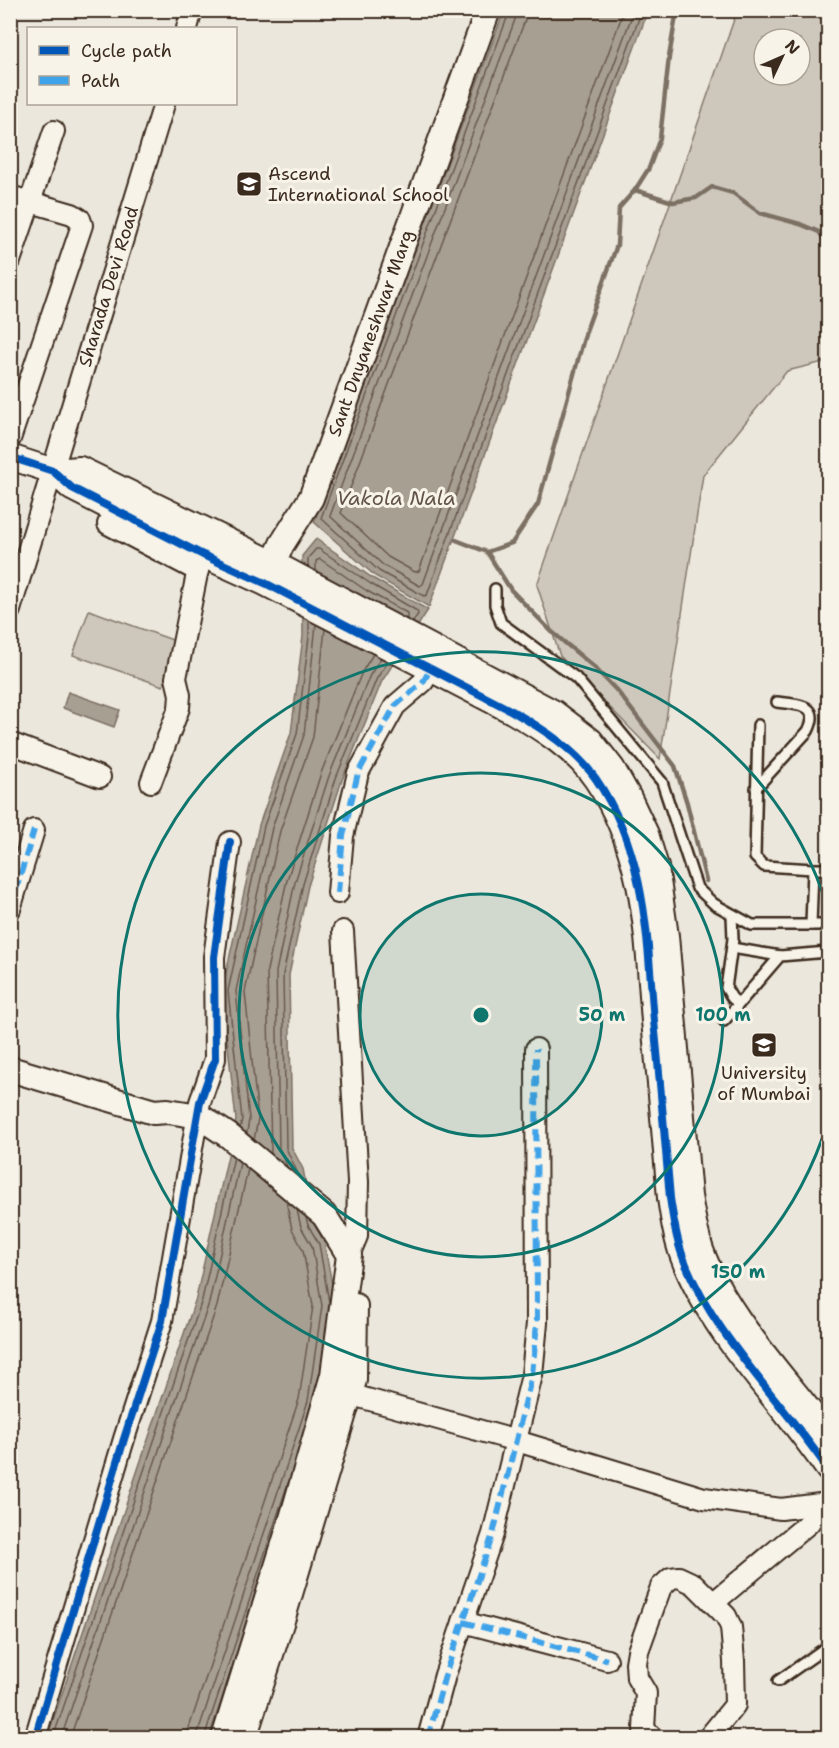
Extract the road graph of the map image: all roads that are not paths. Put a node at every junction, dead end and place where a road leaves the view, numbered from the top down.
1 (192, 10) edge
2 (488, 10) edge
3 (187, 27) edge
4 (164, 105) edge
5 (54, 131) dead end
6 (10, 196) edge
7 (30, 202) junction
8 (10, 261) edge
9 (10, 439) edge
10 (10, 458) edge
11 (52, 471) junction
12 (205, 553) junction
13 (269, 573) junction
14 (292, 585) junction
15 (495, 589) dead end
16 (10, 610) edge
17 (428, 669) junction
18 (777, 702) dead end
19 (758, 725) dead end
20 (10, 742) edge
21 (100, 777) dead end
22 (151, 782) dead end
23 (756, 788) junction
24 (34, 830) dead end
25 (230, 842) dead end
26 (813, 869) junction
27 (828, 869) edge
28 (338, 893) dead end
29 (10, 909) edge
30 (732, 915) junction
31 (811, 925) junction
32 (828, 926) edge
33 (343, 931) dead end
34 (657, 937) junction
35 (732, 948) junction
36 (828, 952) edge
37 (780, 956) junction
38 (739, 1004) junction
39 (724, 1021) dead end
40 (536, 1049) dead end
41 (10, 1056) edge
42 (10, 1069) edge
43 (168, 1111) junction
44 (199, 1116) junction
45 (349, 1263) junction
46 (340, 1392) junction
47 (828, 1435) edge
48 (517, 1441) junction
49 (827, 1463) edge
50 (824, 1504) edge
51 (713, 1603) junction
52 (463, 1622) junction
53 (828, 1646) edge
54 (607, 1660) dead end
55 (778, 1681) dead end
56 (236, 1731) edge
57 (641, 1735) edge
58 (35, 1737) edge
59 (428, 1737) edge
60 (708, 1737) edge

1 - 3 street
2 - 13 street, Sant Dnyaneshwar Marg
4 - 11 street, Sharada Devi Road
5 - 7 street
6 - 7 street
7 - 8 street
7 - 9 street
10 - 11 street
11 - 12 street
11 - 12 street
11 - 16 street, Sharada Devi Road
12 - 13 street
12 - 22 street
13 - 14 street
14 - 17 street
14 - 34 street
15 - 30 lane
17 - 28 street
17 - 34 street
18 - 23 lane
19 - 23 lane
20 - 21 street
23 - 26 lane
24 - 29 street
25 - 44 street
26 - 27 lane
26 - 31 lane
30 - 31 lane
30 - 35 lane
31 - 32 lane
33 - 45 street
34 - 47 street
34 - 49 street
35 - 37 lane
35 - 38 lane
36 - 37 lane
37 - 38 lane
38 - 39 lane
40 - 48 street
41 - 43 street
42 - 43 street
43 - 44 street
44 - 45 street
44 - 58 street
45 - 46 street
46 - 48 street
46 - 56 street
48 - 50 street
48 - 52 street
50 - 51 street
51 - 57 street
51 - 60 street
52 - 54 street
52 - 59 street
53 - 55 lane

